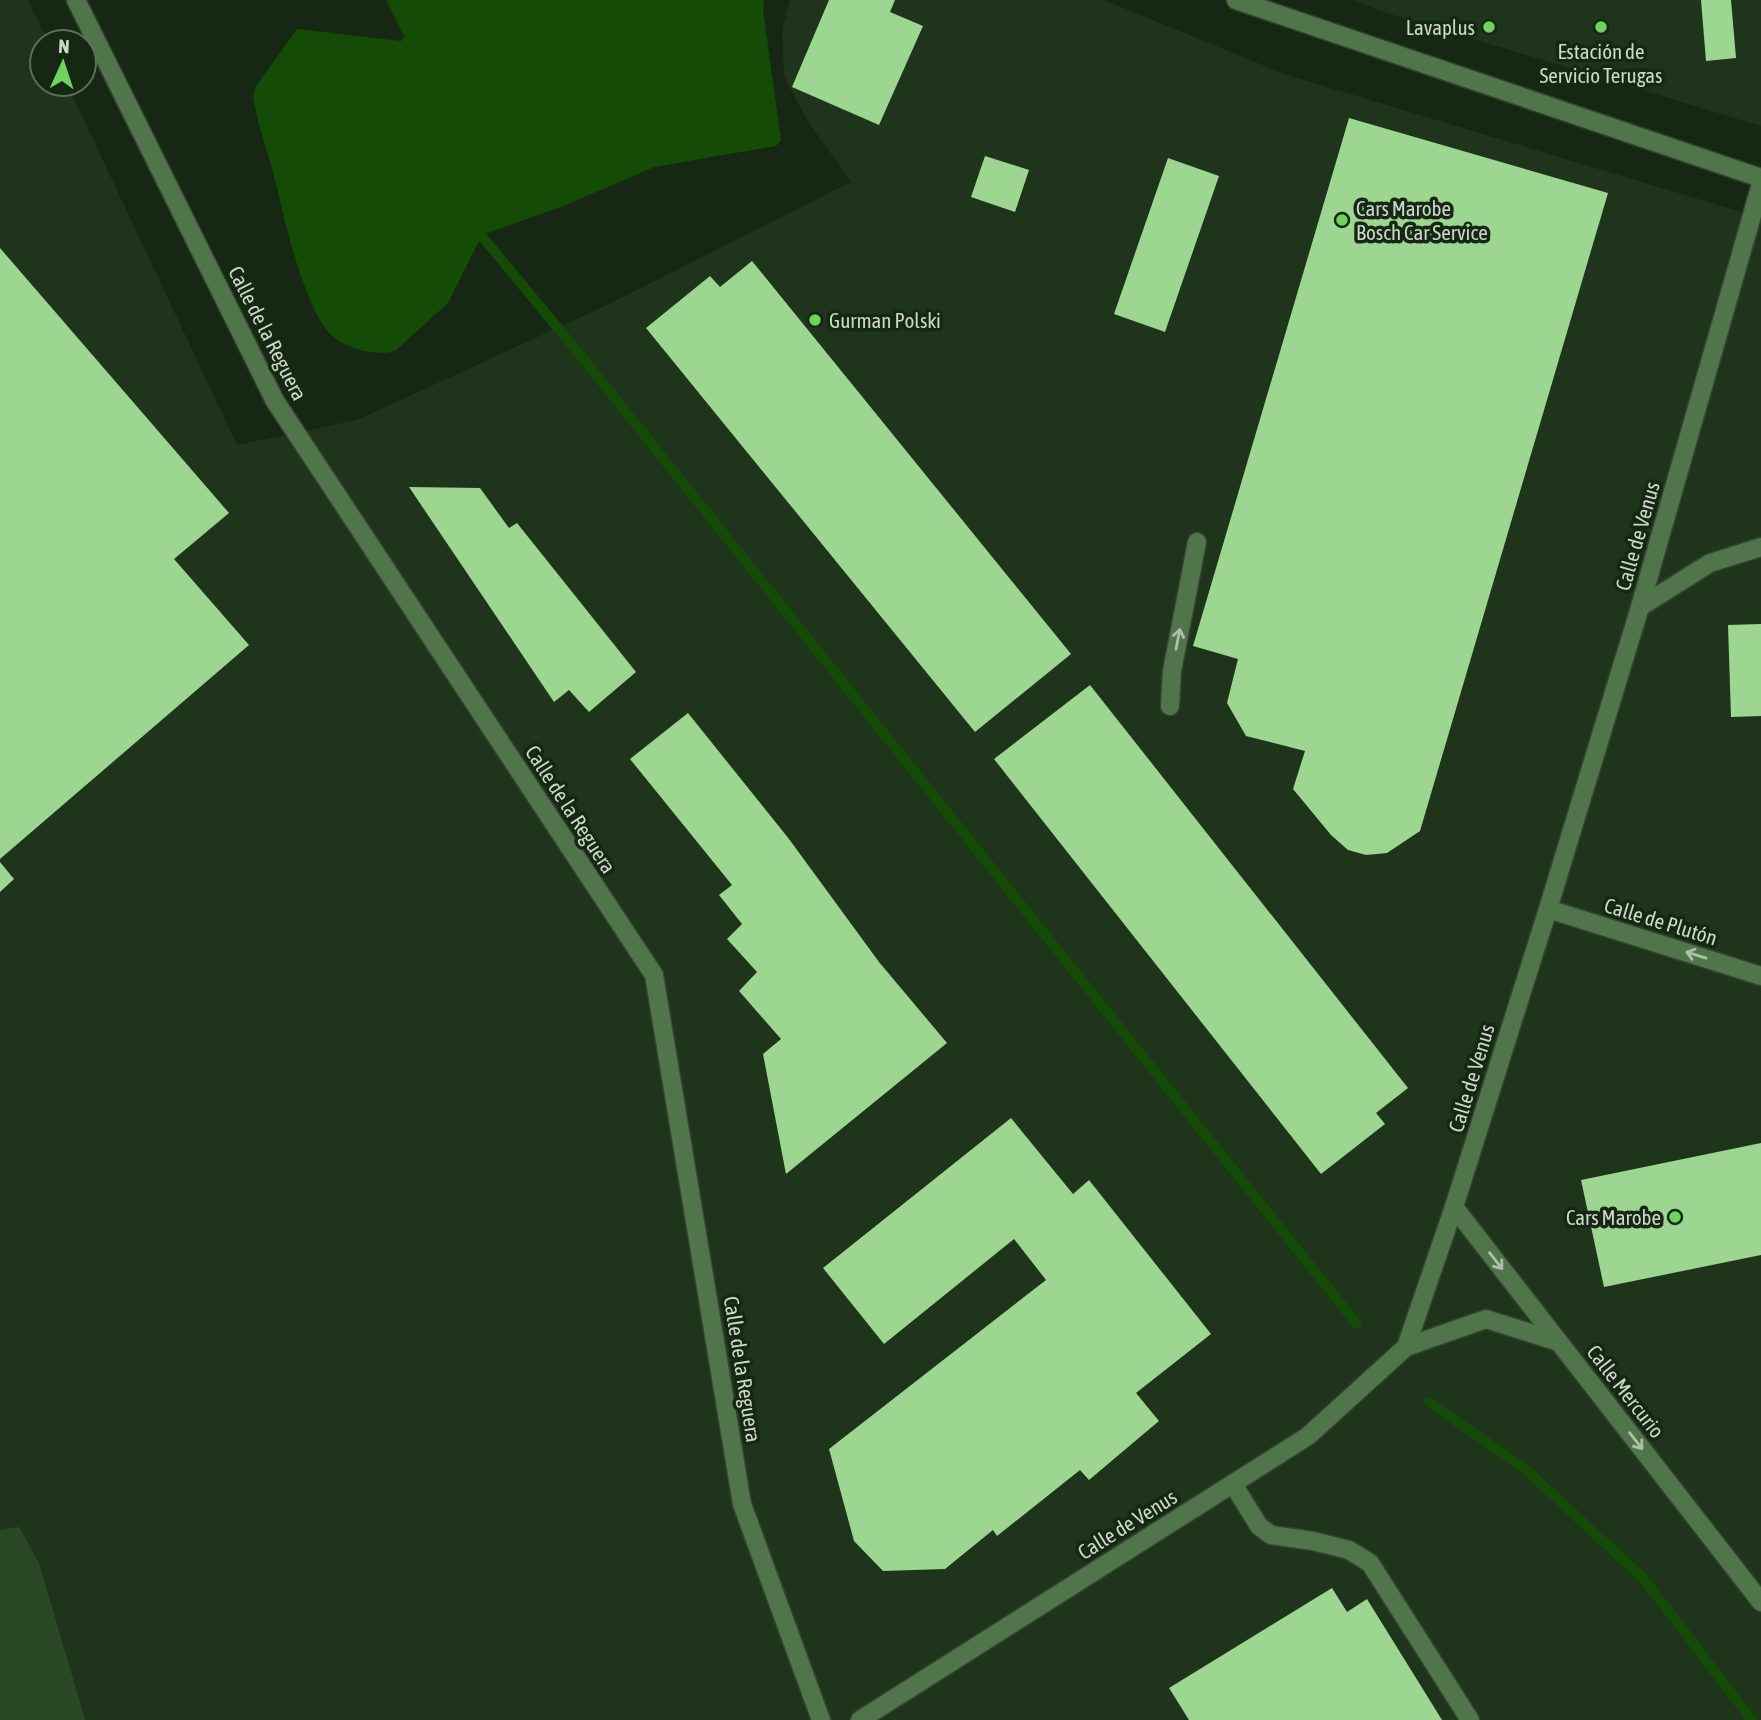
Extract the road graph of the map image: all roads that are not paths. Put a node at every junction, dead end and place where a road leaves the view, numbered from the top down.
1 (76, 0) edge
2 (1236, 0) edge
3 (1761, 178) edge
4 (1761, 184) edge
5 (1197, 542) dead end
6 (1761, 547) edge
7 (1640, 607) junction
8 (1170, 706) dead end
9 (1548, 909) junction
10 (1761, 976) edge
11 (1454, 1208) junction
12 (1559, 1342) junction
13 (1406, 1347) junction
14 (1233, 1484) junction
15 (1761, 1602) edge
16 (821, 1720) edge
17 (860, 1720) edge
18 (1470, 1720) edge

1 - 16 street, Calle de la Reguera
2 - 3 street
4 - 7 street, Calle de Venus
8 -> 5 street
6 - 7 street
7 - 9 street, Calle de Venus
10 -> 9 street, Calle de Plutón
9 - 11 street, Calle de Venus
11 -> 12 street, Calle Mercurio
11 - 13 street, Calle de Venus
12 - 13 street
12 -> 15 street, Calle Mercurio
13 - 14 street, Calle de Venus
14 - 17 street, Calle de Venus
14 - 18 street

